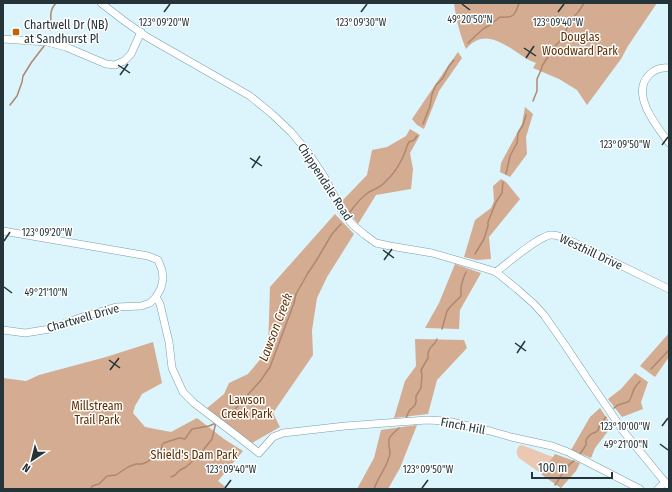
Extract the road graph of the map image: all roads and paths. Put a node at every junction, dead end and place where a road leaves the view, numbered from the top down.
1 (101, 3) edge
2 (141, 32) junction
3 (3, 39) edge
4 (669, 68) edge
5 (669, 143) edge
6 (3, 232) edge
7 (496, 272) junction
8 (669, 289) edge
9 (156, 298) junction
10 (3, 330) edge
11 (667, 484) edge
12 (640, 489) edge
13 (658, 489) edge

1 - 2 street
2 - 3 street
2 - 7 street, Chippendale Road
4 - 5 street
6 - 9 street
7 - 8 street, Westhill Drive
7 - 11 street, Chippendale Road
9 - 10 street, Chartwell Drive
9 - 12 street, Finch Hill
11 - 13 street

